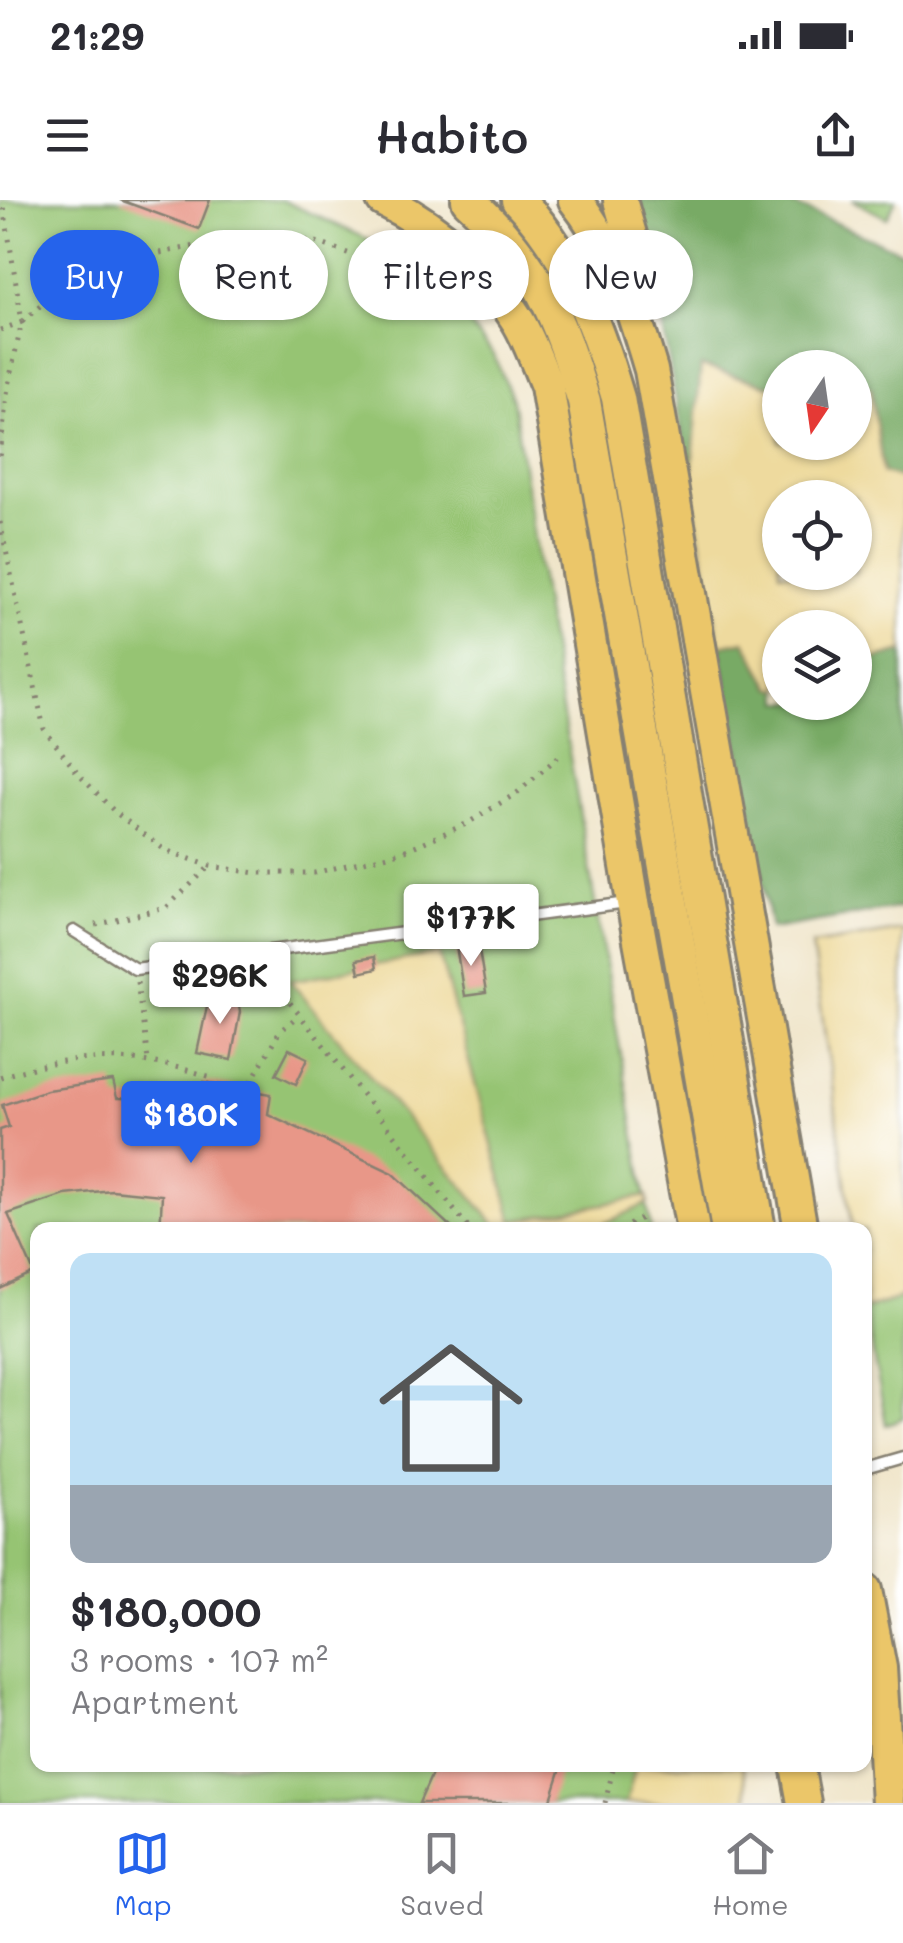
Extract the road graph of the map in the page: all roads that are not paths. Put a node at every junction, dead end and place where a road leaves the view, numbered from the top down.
1 (384, 200) edge
2 (468, 200) edge
3 (518, 200) edge
4 (575, 200) edge
5 (620, 200) edge
6 (647, 356) junction
7 (671, 816) junction
8 (634, 902) junction
9 (74, 931) road end
10 (692, 1222) edge
11 (727, 1222) edge
12 (757, 1222) edge
13 (800, 1222) edge
14 (903, 1458) edge
15 (872, 1468) edge
16 (872, 1626) edge
17 (799, 1772) edge
18 (805, 1772) edge
19 (869, 1772) edge
20 (807, 1803) edge
21 (876, 1803) edge
22 (888, 1803) edge

1 - 8 highway
2 - 7 highway
3 - 7 highway
4 - 6 highway
5 - 6 highway
6 - 13 highway
7 - 11 highway
7 - 12 highway
8 - 9 lane
8 - 10 highway
14 - 15 lane
16 - 22 highway
17 - 20 highway
18 - 20 highway
19 - 21 highway

